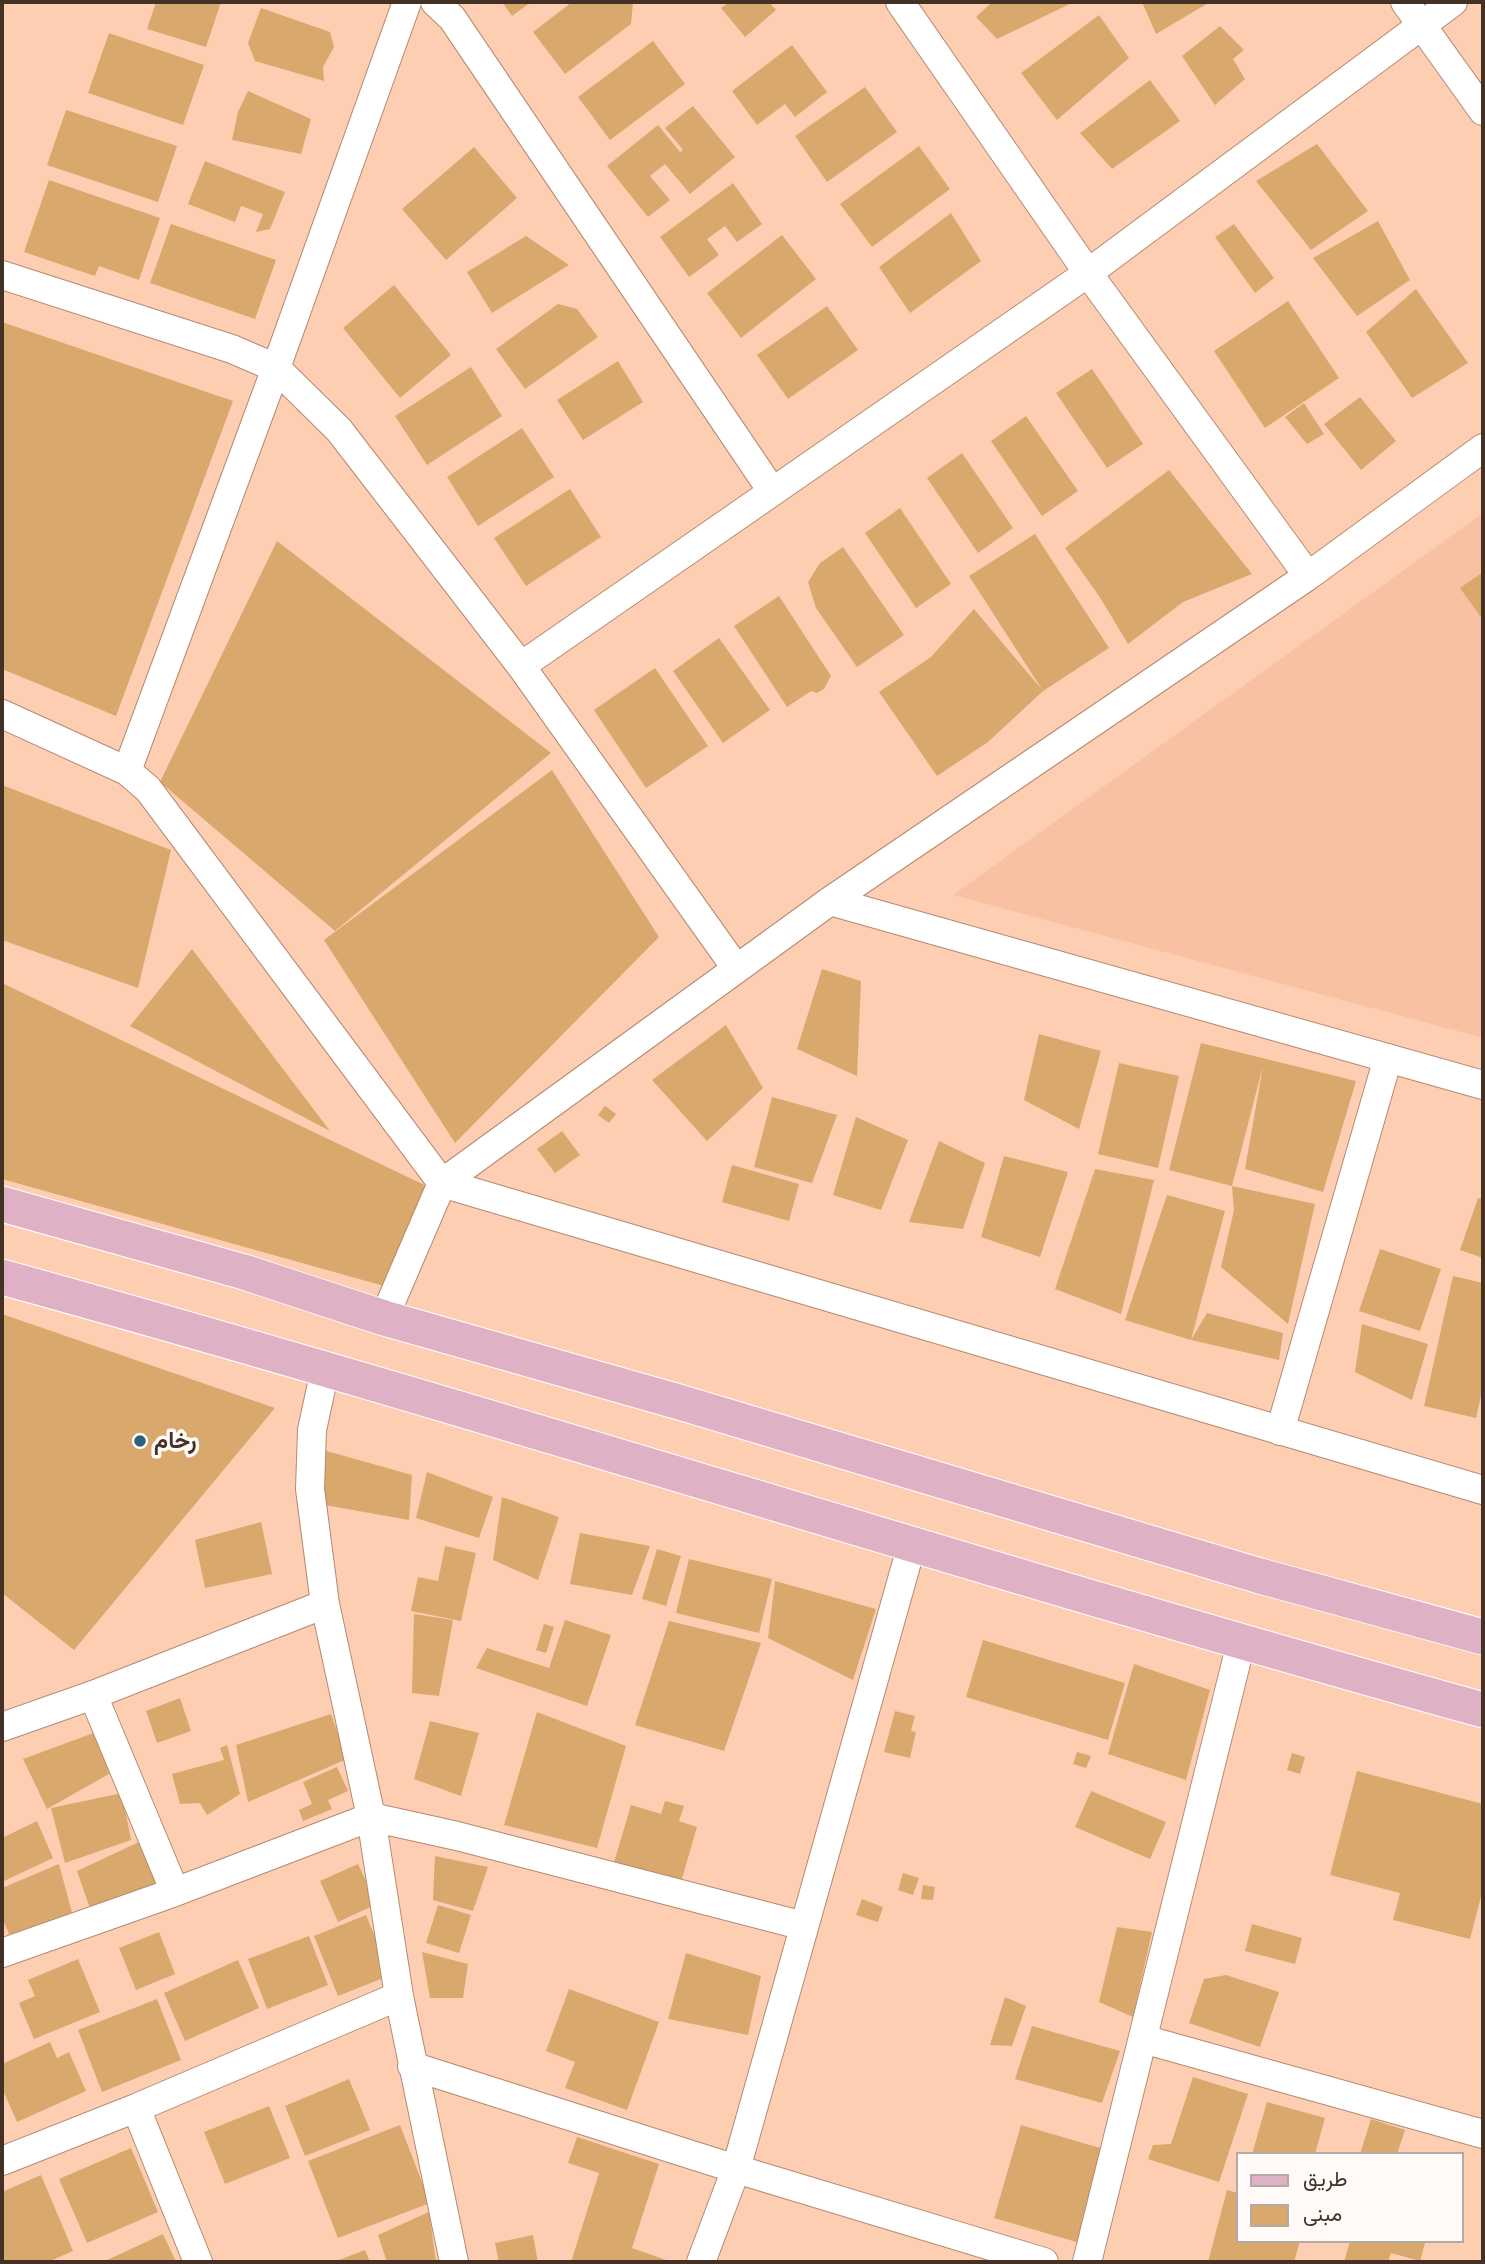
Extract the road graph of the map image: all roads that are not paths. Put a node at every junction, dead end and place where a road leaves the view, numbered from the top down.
1 (407, 2) edge
2 (435, 2) edge
3 (900, 2) edge
4 (1405, 2) edge
5 (1453, 2) edge
6 (1422, 24) junction
7 (1483, 111) edge
8 (1088, 273) junction
9 (2, 275) edge
10 (276, 368) junction
11 (1483, 448) edge
12 (772, 491) junction
13 (1308, 576) junction
14 (520, 666) junction
15 (2, 715) edge
16 (127, 771) junction
17 (830, 901) junction
18 (736, 968) junction
19 (1388, 1058) junction
20 (1483, 1085) edge
21 (442, 1183) junction
22 (2, 1205) edge
23 (2, 1277) edge
24 (384, 1318) junction
25 (325, 1370) junction
26 (1280, 1431) junction
27 (1483, 1490) edge
28 (912, 1544) junction
29 (325, 1604) junction
30 (1483, 1637) edge
31 (1241, 1643) junction
32 (93, 1695) junction
33 (1483, 1710) edge
34 (2, 1727) edge
35 (371, 1818) junction
36 (175, 1892) junction
37 (804, 1926) junction
38 (2, 1953) edge
39 (399, 1996) junction
40 (1143, 2039) junction
41 (412, 2066) junction
42 (136, 2108) junction
43 (1483, 2134) edge
44 (2, 2161) edge
45 (736, 2169) junction
46 (198, 2262) edge
47 (454, 2262) edge
48 (701, 2262) edge
49 (1044, 2262) edge
50 (1087, 2262) edge

1 - 10 street
2 - 12 street
3 - 8 street
4 - 6 street
5 - 6 street
6 - 7 street
6 - 8 street
8 - 12 street
8 - 13 street
9 - 10 street
10 - 14 street
10 - 16 street
11 - 13 street
12 - 14 street
13 - 17 street
14 - 18 street
15 - 16 street
16 - 21 street
17 - 18 street
17 - 19 street
18 - 21 street
19 - 20 street
19 - 26 street
21 - 24 street
21 - 26 street
22 - 24 main road
23 - 25 main road
24 - 30 main road
25 - 28 main road
25 - 29 street
26 - 27 street
28 - 31 main road
28 - 37 street
29 - 32 street
29 - 35 street
31 - 33 main road
31 - 40 street
32 - 34 street
32 - 36 street
35 - 36 street
35 - 37 street
35 - 39 street
36 - 38 street
37 - 45 street
39 - 41 street
39 - 42 street
40 - 43 street
40 - 50 street
41 - 45 street
41 - 47 street
42 - 44 street
42 - 46 street
45 - 48 street
45 - 49 street

